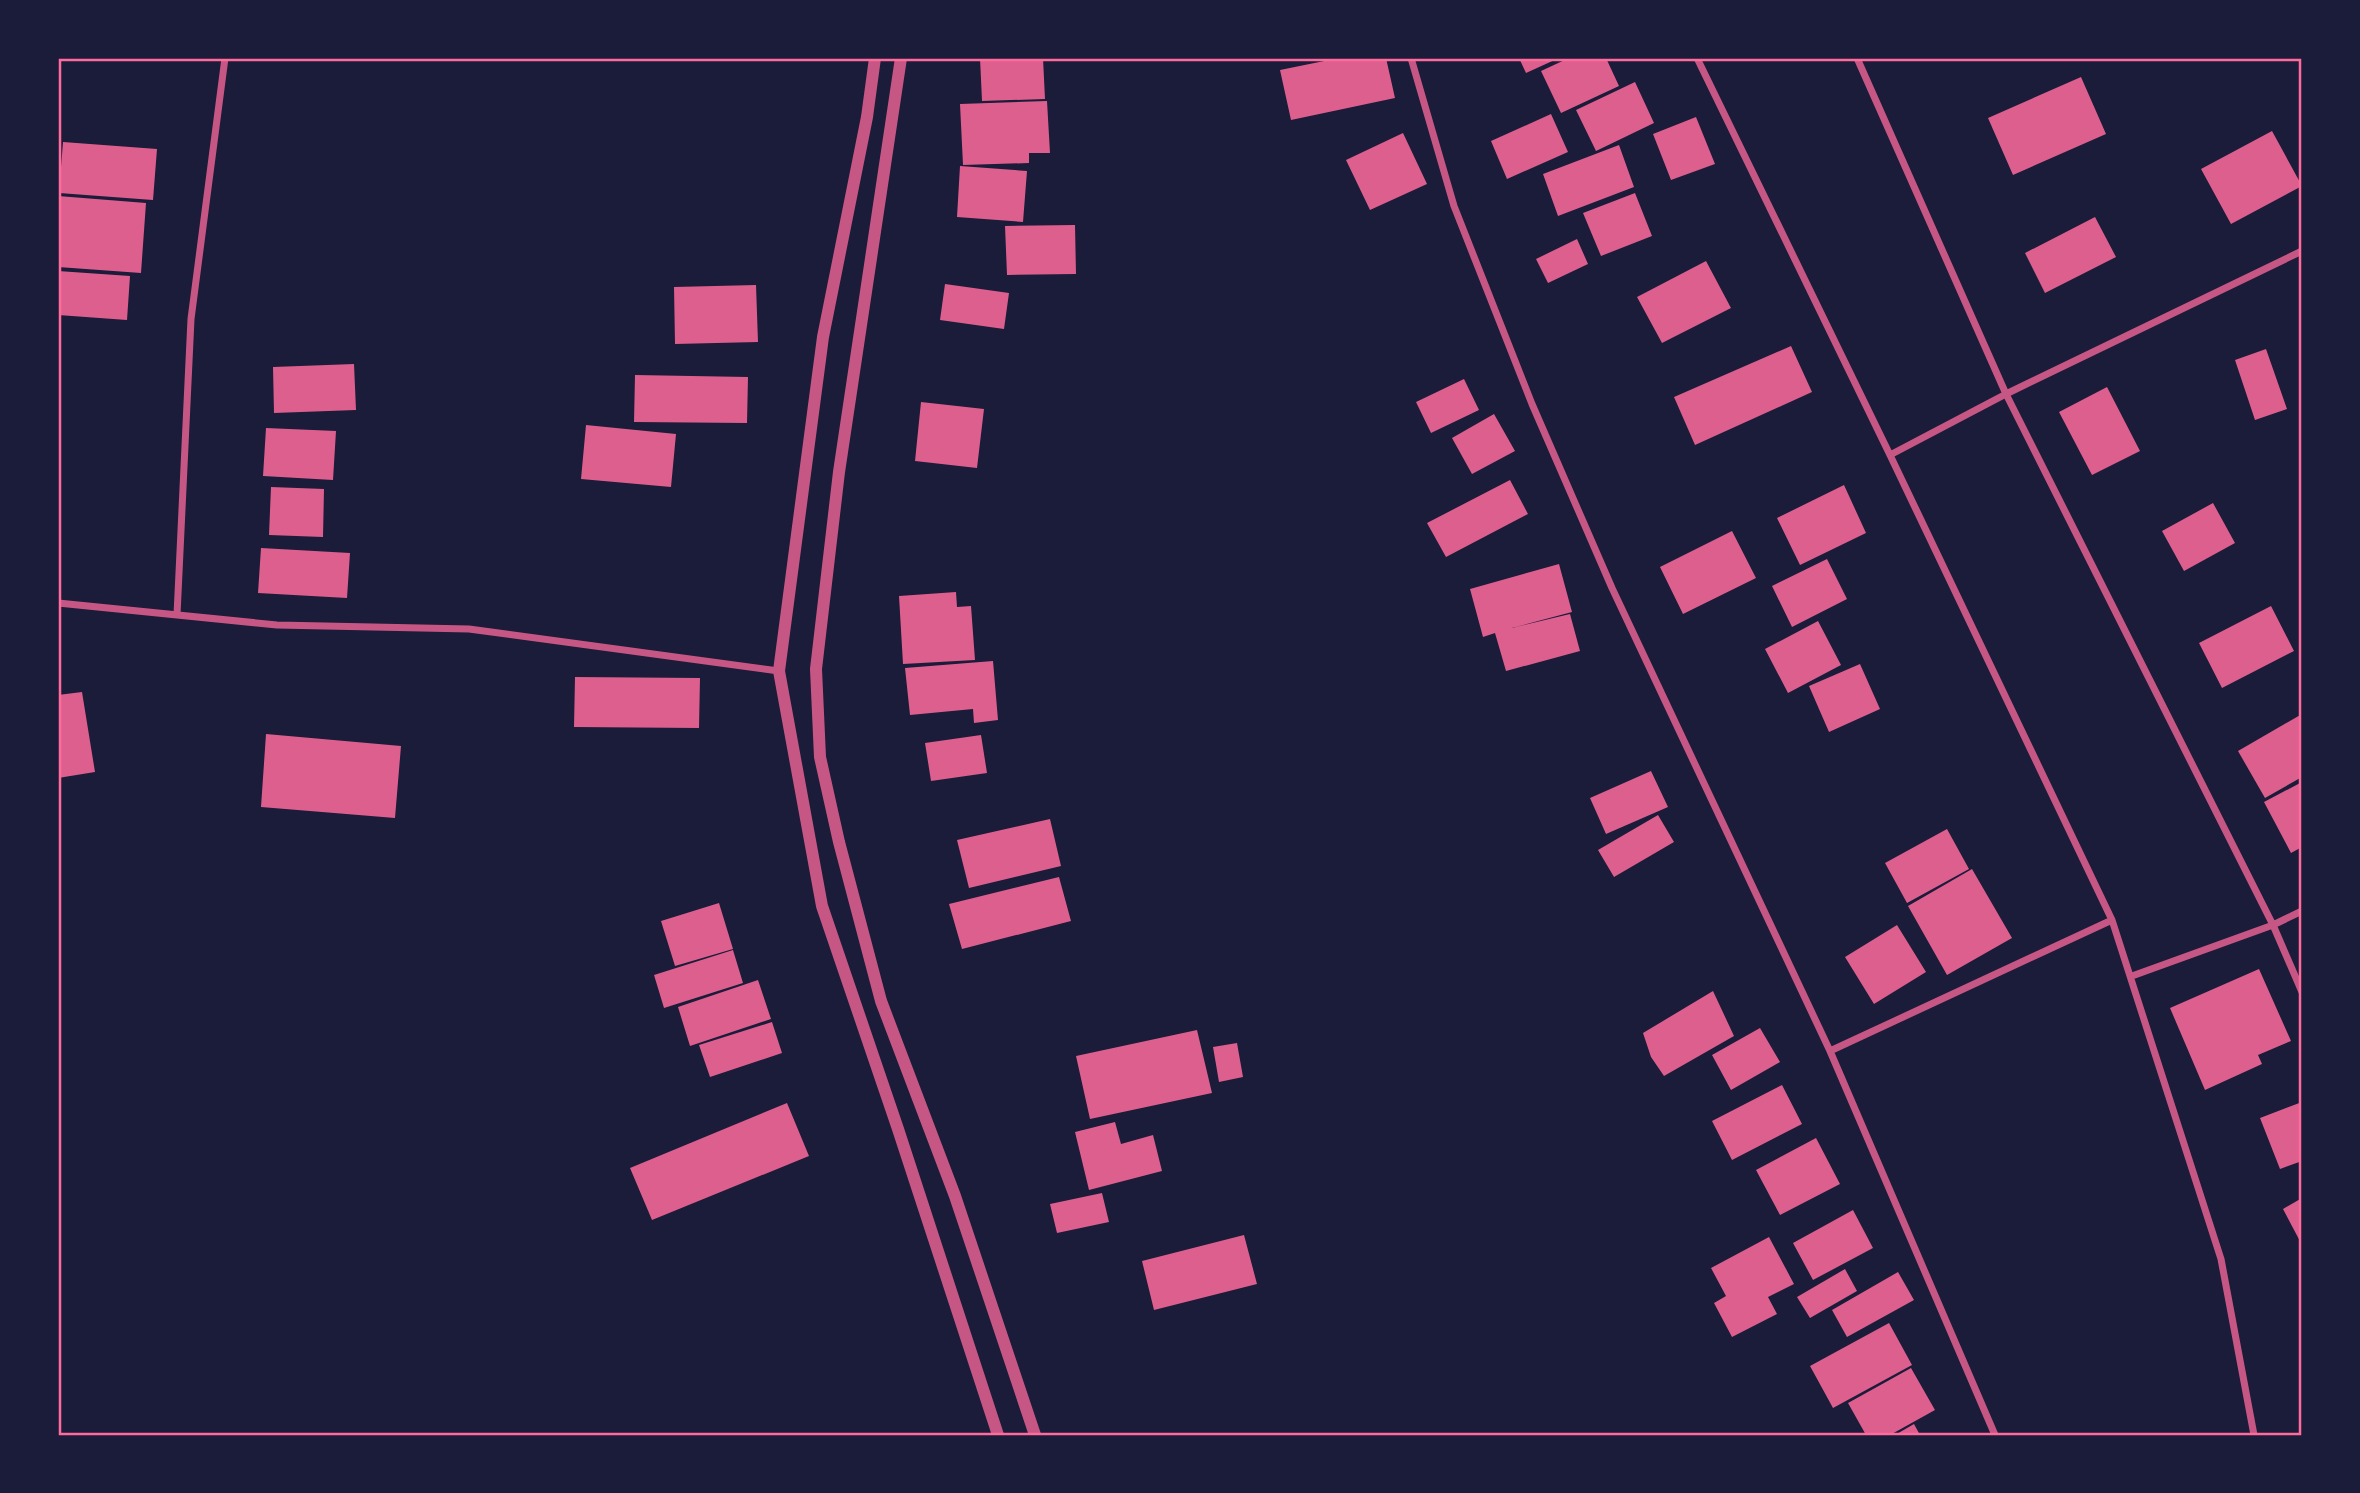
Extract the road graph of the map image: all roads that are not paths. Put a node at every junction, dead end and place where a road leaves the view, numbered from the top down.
1 (225, 58) edge
2 (875, 58) edge
3 (901, 58) edge
4 (1411, 58) edge
5 (1697, 58) edge
6 (1857, 58) edge
7 (2302, 251) edge
8 (2006, 394) junction
9 (1890, 455) junction
10 (58, 603) edge
11 (177, 615) junction
12 (779, 671) junction
13 (2302, 911) edge
14 (2112, 920) junction
15 (2273, 925) junction
16 (2132, 976) junction
17 (2302, 992) edge
18 (1830, 1051) junction
19 (998, 1435) edge
20 (1035, 1435) edge
21 (1994, 1435) edge
22 (2254, 1435) edge

1 - 11 street
2 - 12 street
3 - 20 street
4 - 18 street
5 - 9 street
6 - 8 street
7 - 8 street
8 - 9 street
8 - 15 street
9 - 14 street
10 - 11 street
11 - 12 street
12 - 19 street
13 - 15 street
14 - 16 street
14 - 18 street
15 - 16 street
15 - 17 street
16 - 22 street
18 - 21 street

